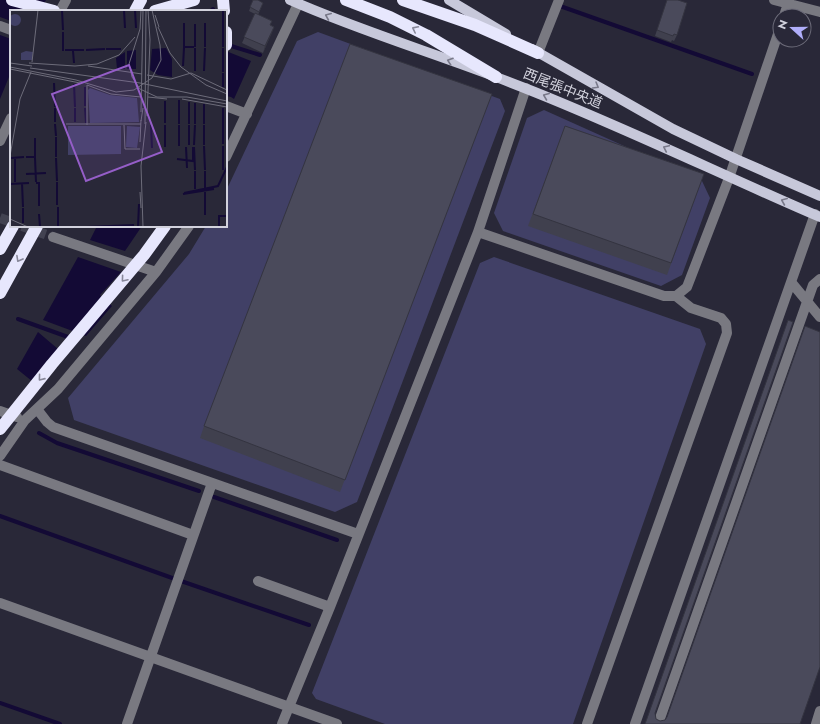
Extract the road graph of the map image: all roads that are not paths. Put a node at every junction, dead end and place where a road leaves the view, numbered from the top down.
1 (12, 0) edge
2 (66, 0) edge
3 (141, 0) edge
4 (167, 0) edge
5 (194, 0) edge
6 (223, 0) edge
7 (346, 0) edge
8 (403, 0) edge
9 (448, 0) edge
10 (559, 0) edge
11 (774, 0) edge
12 (294, 2) edge
13 (789, 2) edge
14 (50, 10) edge
15 (61, 10) edge
16 (135, 10) edge
17 (159, 10) edge
18 (162, 10) edge
19 (224, 10) edge
20 (820, 12) edge
21 (0, 26) edge
22 (10, 30) edge
23 (773, 48) edge
24 (538, 53) junction
25 (496, 77) junction
26 (526, 88) junction
27 (227, 106) edge
28 (247, 114) junction
29 (10, 120) edge
30 (0, 141) edge
31 (227, 155) edge
32 (736, 159) junction
33 (730, 178) junction
34 (820, 196) edge
35 (817, 216) edge
36 (12, 227) edge
37 (37, 227) edge
38 (165, 227) edge
39 (188, 227) edge
40 (478, 232) junction
41 (53, 237) tunnel mouth
42 (0, 249) edge
43 (156, 272) junction
44 (820, 279) edge
45 (791, 282) junction
46 (0, 293) edge
47 (676, 296) junction
48 (820, 317) edge
49 (37, 409) junction
50 (0, 411) edge
51 (25, 420) junction
52 (0, 429) edge
53 (0, 456) edge
54 (0, 465) edge
55 (212, 483) junction
56 (358, 534) junction
57 (193, 535) junction
58 (258, 581) dead end
59 (0, 603) edge
60 (330, 606) junction
61 (150, 657) junction
62 (290, 707) junction
63 (820, 711) edge
64 (127, 724) edge
65 (282, 724) edge
66 (337, 724) edge
67 (587, 724) edge
68 (635, 724) edge
69 (658, 724) edge
70 (816, 724) edge

1 - 14 highway
2 - 15 street
3 - 16 highway
4 - 18 highway
5 - 17 highway
6 - 19 highway
25 -> 7 highway
8 - 24 highway
9 - 24 main road, 西尾張中央道
10 - 24 street
11 - 13 street
25 -> 12 main road, 西尾張中央道
12 - 28 street
13 - 20 street
21 - 22 street
23 - 32 street
24 -> 32 main road, 西尾張中央道
25 - 26 main road, 西尾張中央道
33 -> 26 main road, 西尾張中央道
26 - 40 street
27 - 28 street
28 - 31 street
29 - 30 street
32 - 33 street
32 - 34 main road, 西尾張中央道
35 -> 33 main road, 西尾張中央道
33 - 47 street
35 - 45 street
36 - 42 highway
37 -> 46 highway
38 -> 52 highway
39 - 43 street
40 - 47 street
40 - 56 street
41 - 43 street
43 - 49 street
44 - 69 street
45 - 48 street
45 - 68 street
47 - 67 street
49 - 51 street
49 - 55 street
50 - 51 street
51 - 53 street
54 - 57 street
55 - 56 street
55 - 57 street
56 - 60 street
57 - 61 street
58 - 60 street
59 - 61 street
60 - 62 street
61 - 62 street
61 - 64 street
62 - 65 street
62 - 66 street
63 - 70 street

